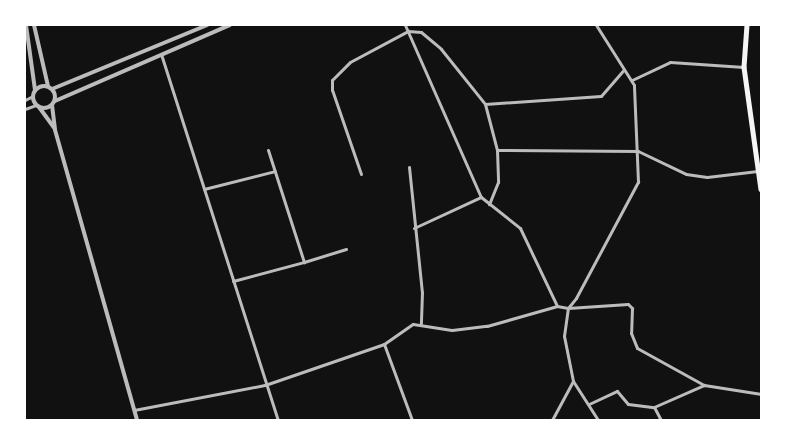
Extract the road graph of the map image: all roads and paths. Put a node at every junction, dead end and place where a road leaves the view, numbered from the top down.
1 (26, 25) edge
2 (34, 25) edge
3 (207, 25) edge
4 (230, 25) edge
5 (405, 25) edge
6 (596, 25) edge
7 (747, 25) edge
8 (408, 31) junction
9 (161, 53) junction
10 (744, 67) junction
11 (624, 70) junction
12 (632, 80) junction
13 (50, 88) junction
14 (35, 90) junction
15 (33, 96) junction
16 (25, 100) edge
17 (53, 103) junction
18 (485, 104) junction
19 (38, 106) junction
20 (25, 109) edge
21 (55, 130) junction
22 (268, 150) dead end
23 (497, 150) junction
24 (638, 151) junction
25 (409, 167) dead end
26 (758, 171) junction
27 (275, 172) junction
28 (362, 174) dead end
29 (204, 189) junction
30 (761, 189) edge
31 (481, 197) junction
32 (489, 204) junction
33 (414, 228) junction
34 (346, 249) dead end
35 (304, 262) junction
36 (232, 281) junction
37 (557, 306) junction
38 (568, 308) junction
39 (421, 324) junction
40 (384, 344) junction
41 (572, 381) junction
42 (265, 385) junction
43 (704, 385) junction
44 (761, 394) edge
45 (589, 404) junction
46 (654, 407) junction
47 (134, 410) junction
48 (137, 420) edge
49 (278, 420) edge
50 (412, 420) edge
51 (552, 420) edge
52 (598, 420) edge
53 (661, 420) edge

1 - 14 street
2 - 13 street
3 - 13 street
4 - 9 street
5 - 8 street
6 - 11 street
7 - 10 main road
8 - 18 street
8 - 28 street
8 - 31 street
9 - 17 street
9 - 29 street
10 - 12 street
10 - 26 main road
11 - 12 street
11 - 18 street
12 - 24 street
13 - 14 street
13 - 17 street
14 - 15 street
15 - 16 street
15 - 19 street
17 - 19 street
17 - 21 street
18 - 23 street
19 - 20 street
19 - 21 street
21 - 47 street
22 - 27 street
23 - 24 street
23 - 32 street
24 - 26 street
24 - 38 street
25 - 33 street
26 - 30 main road
27 - 29 street
27 - 35 street
29 - 36 street
31 - 32 street
31 - 33 street
32 - 37 street
33 - 39 street
34 - 35 street
35 - 36 street
36 - 42 street
37 - 38 street
37 - 39 street
38 - 41 street
38 - 43 street
39 - 40 street
40 - 42 street
40 - 50 street
41 - 45 street
41 - 51 street
42 - 47 street
42 - 49 street
43 - 44 street
43 - 46 street
45 - 46 street
45 - 52 street
46 - 53 street
47 - 48 street

